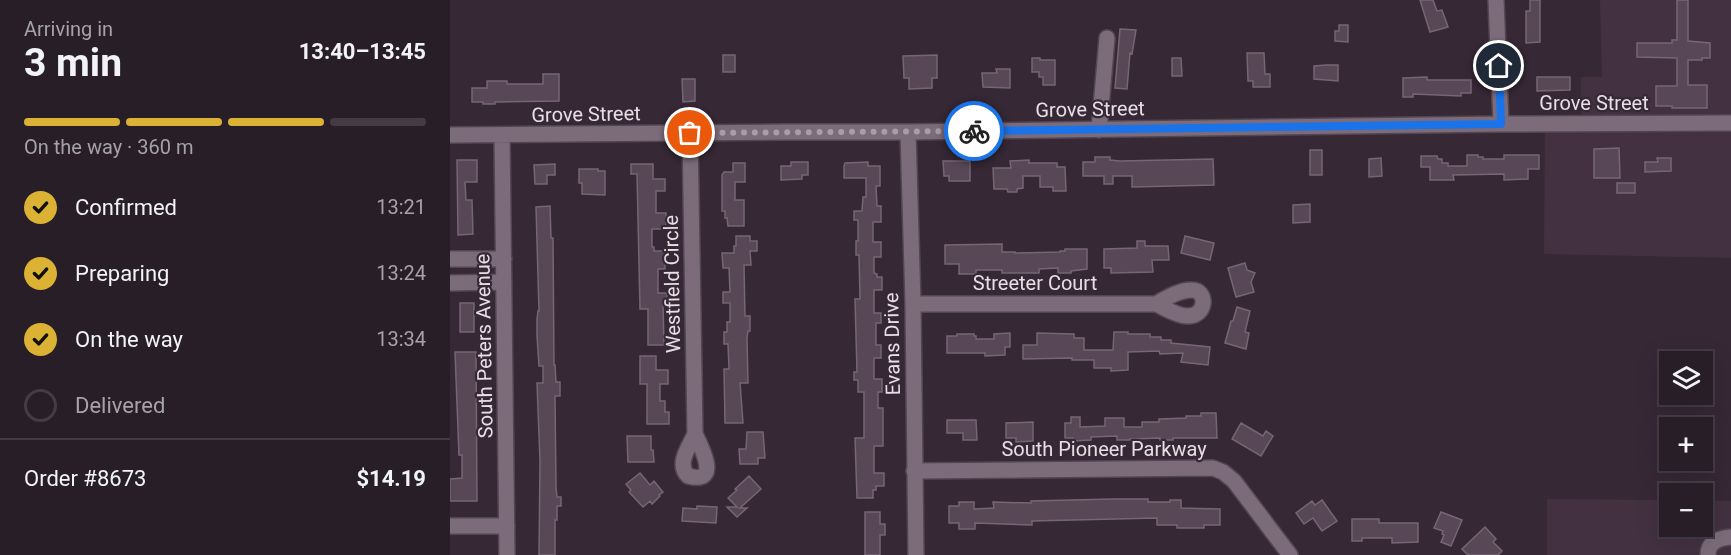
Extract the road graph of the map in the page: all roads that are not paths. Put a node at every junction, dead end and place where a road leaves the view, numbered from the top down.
1 (1496, 0) edge
2 (1107, 38) dead end
3 (1731, 123) edge
4 (1501, 124) junction
5 (1099, 130) junction
6 (908, 132) junction
7 (690, 133) junction
8 (450, 135) edge
9 (502, 136) junction
10 (450, 259) edge
11 (504, 259) junction
12 (504, 282) junction
13 (450, 283) edge
14 (914, 304) junction
15 (1156, 304) dead end
16 (695, 434) dead end
17 (915, 471) junction
18 (450, 526) edge
19 (507, 526) junction
20 (1731, 537) edge
21 (507, 555) edge
22 (916, 555) edge
23 (1290, 555) edge
24 (1708, 555) edge

1 - 4 street
2 - 5 street
3 - 4 street, Grove Street
4 - 5 street, Grove Street
5 - 6 street, Grove Street
6 - 7 street, Grove Street
6 - 14 street, Evans Drive
7 - 9 street, Grove Street
7 - 16 street, Westfield Circle
8 - 9 street, Grove Street
9 - 11 street, South Peters Avenue
10 - 11 street
11 - 12 street, South Peters Avenue
12 - 13 street
12 - 19 street, South Peters Avenue
14 - 15 street, Streeter Court
14 - 17 street, Evans Drive
17 - 22 street, Evans Drive
17 - 23 street, South Pioneer Parkway
18 - 19 street
19 - 21 street, South Peters Avenue
20 - 24 street

